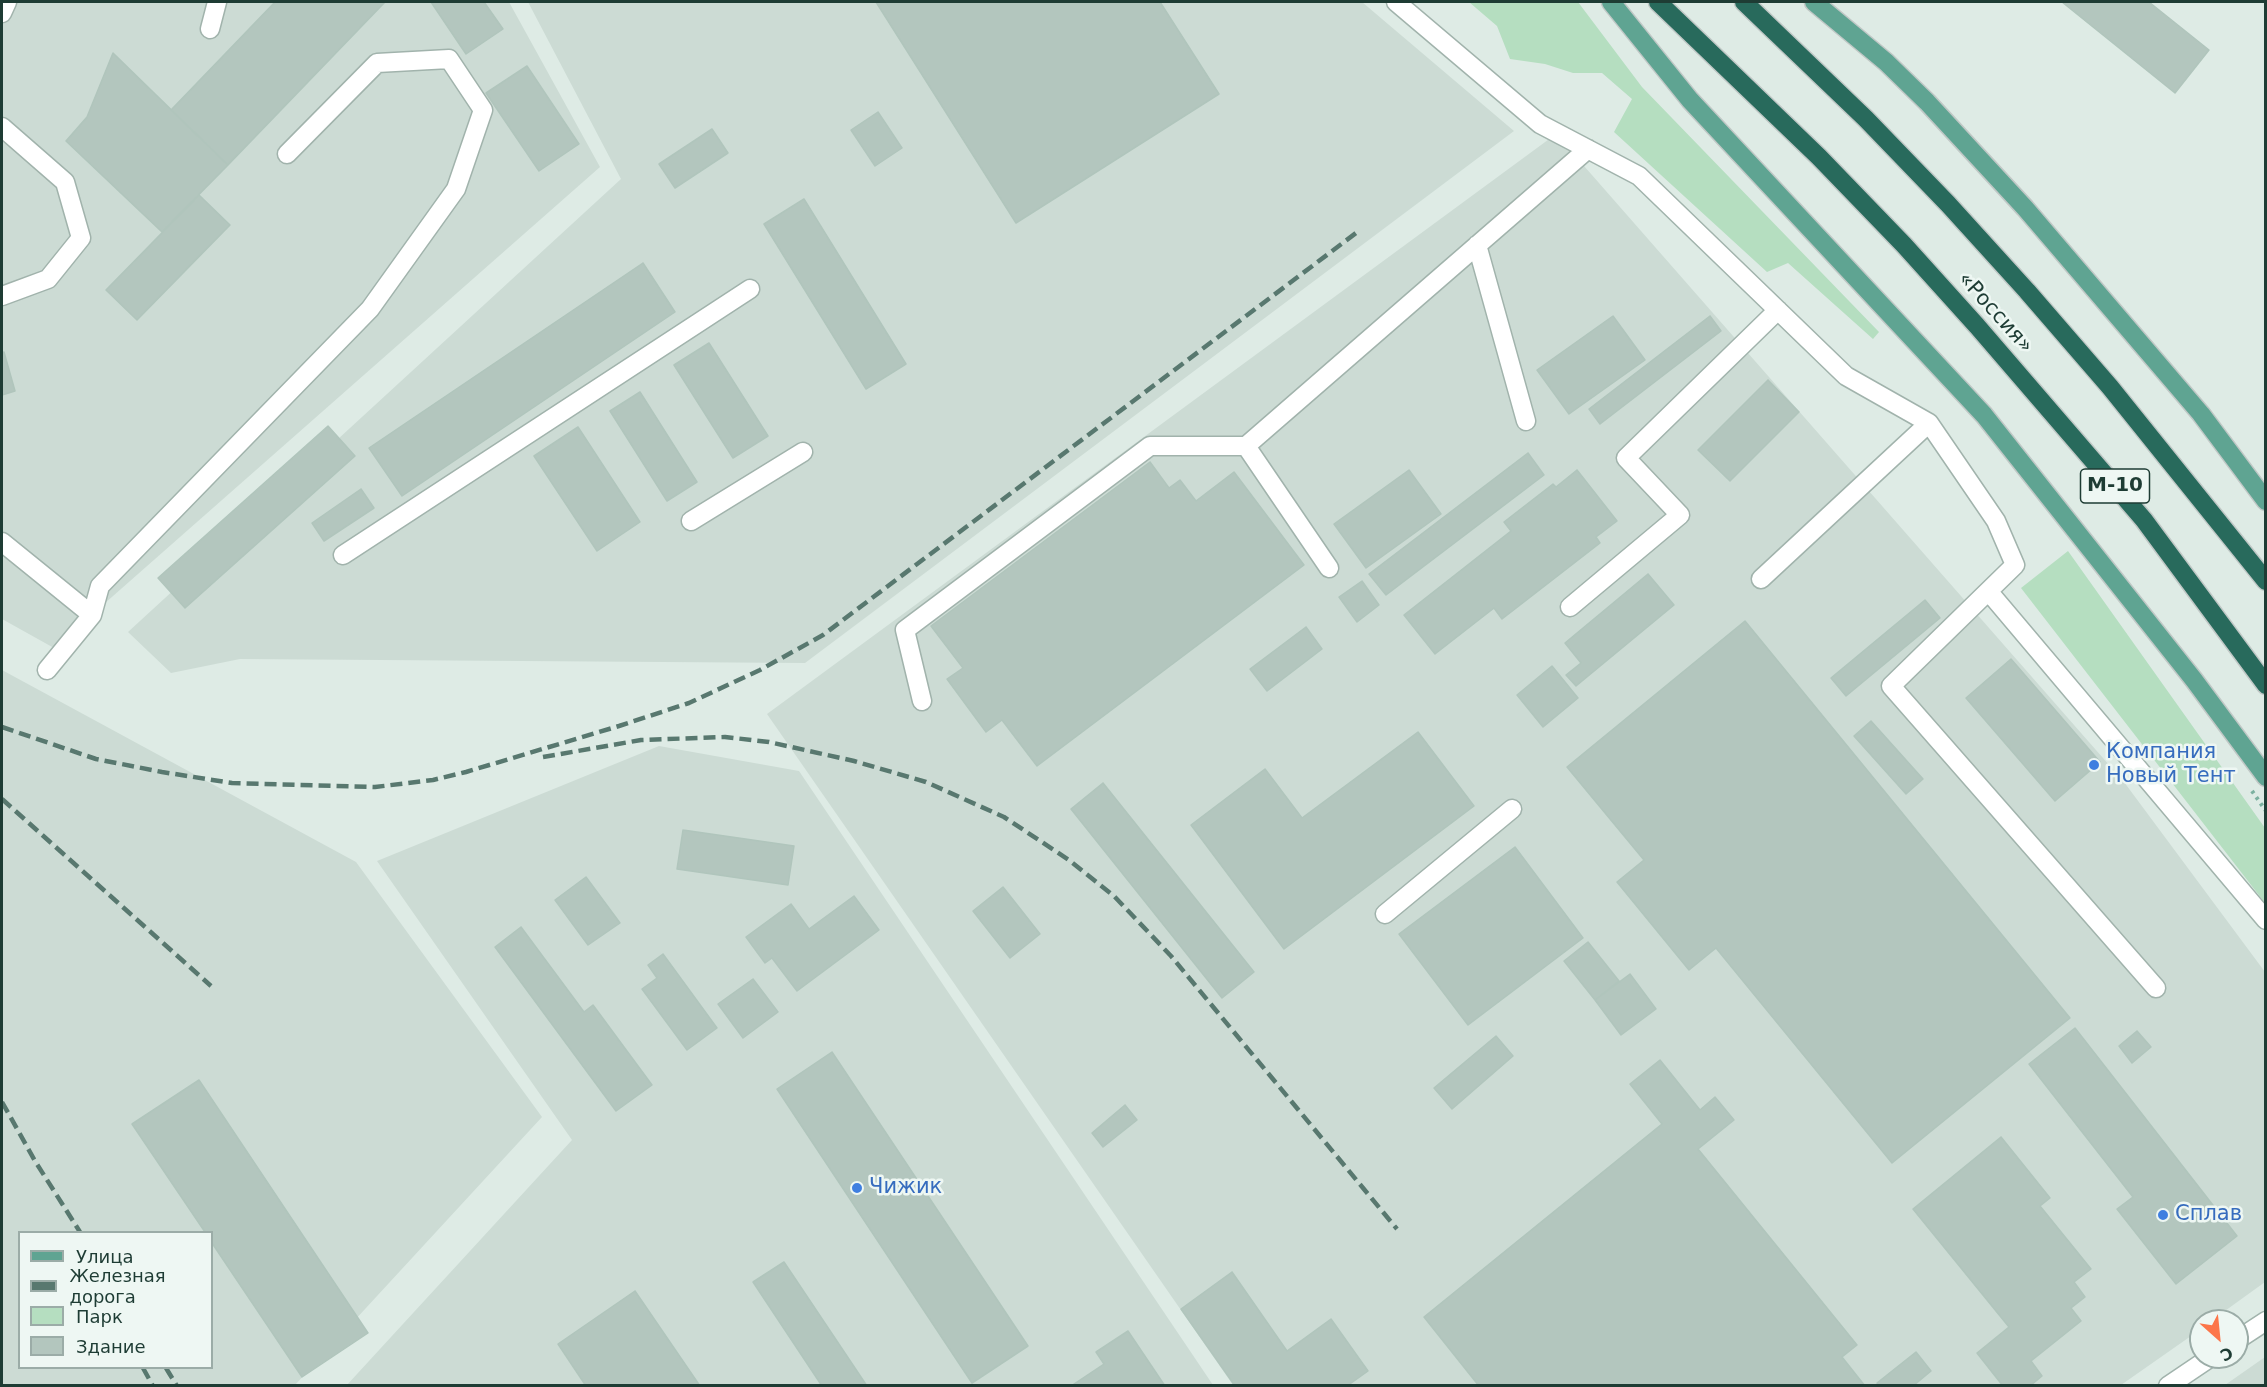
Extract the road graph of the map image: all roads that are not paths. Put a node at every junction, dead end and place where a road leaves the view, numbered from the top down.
1 (7, 2) edge
2 (217, 2) edge
3 (1396, 2) edge
4 (1611, 2) edge
5 (1658, 2) edge
6 (1744, 2) edge
7 (1815, 2) edge
8 (2, 13) edge
9 (210, 29) dead end
10 (2, 127) edge
11 (1588, 149) junction
12 (287, 154) dead end
13 (1478, 245) junction
14 (750, 289) dead end
15 (2, 296) edge
16 (1778, 310) junction
17 (1526, 421) dead end
18 (1929, 423) junction
19 (1246, 446) junction
20 (803, 452) dead end
21 (2265, 501) edge
22 (691, 521) dead end
23 (2, 542) edge
24 (343, 555) dead end
25 (1329, 568) dead end
26 (1761, 579) dead end
27 (2265, 581) edge
28 (1989, 592) junction
29 (1570, 607) dead end
30 (92, 615) junction
31 (47, 670) dead end
32 (2265, 685) edge
33 (922, 701) dead end
34 (2265, 777) edge
35 (1512, 809) dead end
36 (1385, 914) dead end
37 (2265, 920) edge
38 (2156, 988) dead end
39 (2265, 1321) edge
40 (2249, 1332) edge
41 (2193, 1369) edge
42 (2168, 1386) edge

1 - 8 lane
2 - 9 lane
3 - 11 lane
4 - 34 main road
5 - 32 highway, «Россия» / М-10
6 - 27 highway, «Россия» / М-10
7 - 21 main road
10 - 15 lane
11 - 13 lane
11 - 16 lane
12 - 30 lane
13 - 17 lane
13 - 19 lane
14 - 24 lane
16 - 18 lane
16 - 29 lane
18 - 26 lane
18 - 28 lane
19 - 25 lane
19 - 33 lane
20 - 22 lane
23 - 30 lane
28 - 37 lane
28 - 38 lane
30 - 31 lane
35 - 36 lane
39 - 40 lane
41 - 42 lane

